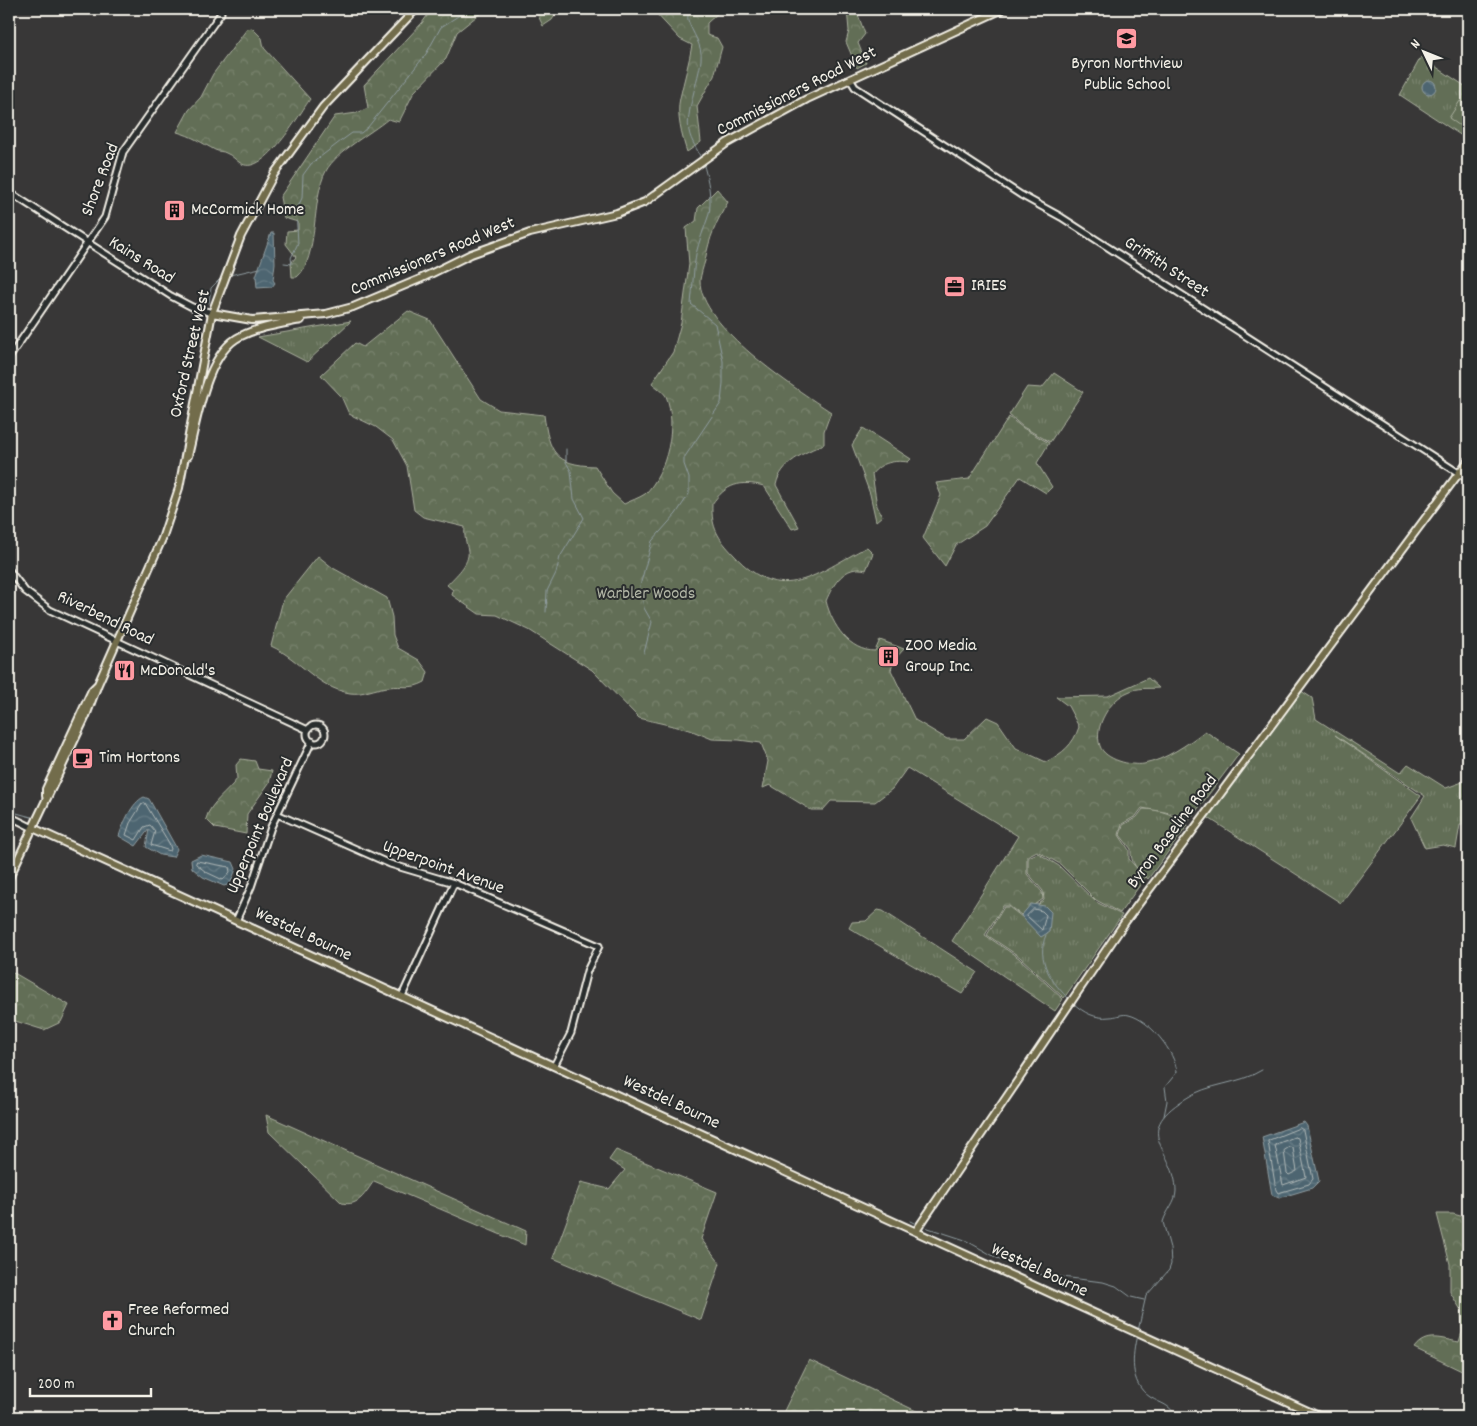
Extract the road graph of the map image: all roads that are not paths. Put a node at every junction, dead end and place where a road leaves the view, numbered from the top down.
1 (415, 9) edge
2 (1003, 9) edge
3 (221, 13) dead end
4 (850, 79) junction
5 (9, 192) edge
6 (88, 243) junction
7 (212, 313) junction
8 (326, 314) junction
9 (9, 358) edge
10 (1468, 461) edge
11 (1460, 474) junction
12 (1468, 479) edge
13 (178, 488) junction
14 (9, 570) edge
15 (118, 641) junction
16 (308, 730) junction
17 (312, 742) junction
18 (277, 814) junction
19 (9, 816) edge
20 (33, 828) junction
21 (9, 878) edge
22 (454, 883) junction
23 (236, 921) junction
24 (402, 996) junction
25 (554, 1066) junction
26 (916, 1231) junction
27 (1321, 1417) edge

1 - 7 main road, Oxford Street West
2 - 4 main road, Commissioners Road West
3 - 6 street, Shore Road
4 - 8 main road, Commissioners Road West
4 - 11 street, Griffith Street
5 - 6 street, Kains Road
6 - 7 street, Kains Road
6 - 9 street, Shore Road
7 - 8 main road, Commissioners Road West
7 - 13 main road, Oxford Street West
8 - 13 main road
10 - 11 main road, Byron Baseline Road
11 - 12 street, Griffith Street
11 - 26 main road, Byron Baseline Road
13 - 15 main road, Oxford Street West
14 - 15 street, Riverbend Road
15 - 16 street, Riverbend Road
15 - 20 main road, Oxford Street West
16 - 17 street
16 - 17 street
17 - 18 street, Upperpoint Boulevard
18 - 22 street, Upperpoint Avenue
18 - 23 street, Upperpoint Boulevard
19 - 20 street, Westdel Bourne
20 - 21 main road, Oxford Street West
20 - 23 main road, Westdel Bourne
22 - 24 street
22 - 25 street, Upperpoint Avenue
23 - 24 main road, Westdel Bourne
24 - 25 main road, Westdel Bourne
25 - 26 main road, Westdel Bourne
26 - 27 main road, Westdel Bourne

